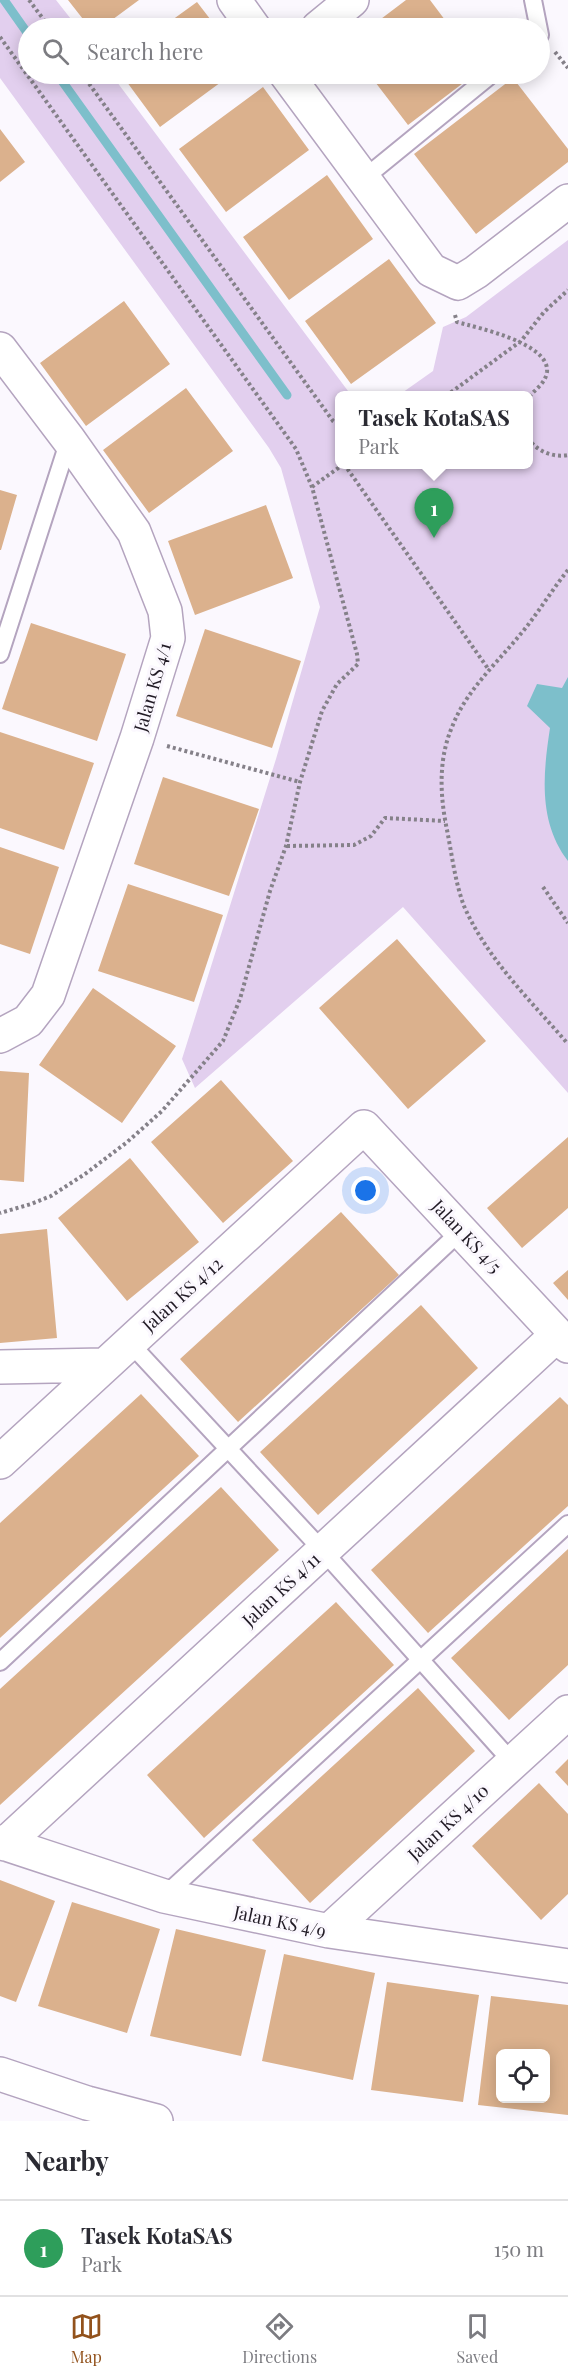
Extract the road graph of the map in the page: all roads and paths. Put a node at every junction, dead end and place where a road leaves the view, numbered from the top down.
1 (29, 0) edge
2 (234, 0) edge
3 (352, 0) edge
4 (534, 0) edge
5 (42, 18) edge
6 (247, 18) edge
7 (330, 18) edge
8 (537, 18) edge
9 (0, 38) edge
10 (18, 63) edge
11 (33, 84) edge
12 (89, 84) edge
13 (293, 84) edge
14 (480, 84) edge
15 (362, 180) junction
16 (568, 201) edge
17 (458, 283) junction
18 (568, 290) edge
19 (521, 341) junction
20 (0, 349) edge
21 (453, 391) edge
22 (533, 394) edge
23 (335, 423) edge
24 (69, 440) junction
25 (533, 443) edge
26 (568, 455) edge
27 (338, 469) edge
28 (347, 469) edge
29 (312, 487) junction
30 (568, 570) edge
31 (0, 654) edge
32 (489, 670) junction
33 (137, 738) junction
34 (300, 782) junction
35 (445, 821) junction
36 (286, 846) junction
37 (543, 887) dead end
38 (568, 923) edge
39 (0, 1036) edge
40 (568, 1044) edge
41 (364, 1127) joint
42 (0, 1213) edge
43 (462, 1230) junction
44 (563, 1340) edge
45 (129, 1342) junction
46 (104, 1365) junction
47 (0, 1367) edge
48 (228, 1449) junction
49 (0, 1462) edge
50 (568, 1524) edge
51 (323, 1551) junction
52 (420, 1659) junction
53 (0, 1662) edge
54 (568, 1712) edge
55 (513, 1763) junction
56 (2, 1843) edge
57 (164, 1896) junction
58 (329, 1931) junction
59 (568, 1966) edge
60 (0, 2074) edge
61 (156, 2121) edge

1 - 5 path
2 - 6 street
3 - 7 street
4 - 8 lane
9 - 10 path
11 - 29 path
12 - 23 path
13 - 15 street
14 - 15 lane
15 - 17 street
16 - 17 street
17 - 19 path
18 - 19 path
19 - 21 path
19 - 22 path
20 - 24 street, Jalan KS 4/1
24 - 31 lane
24 - 33 street, Jalan KS 4/1
25 - 26 path
27 - 29 path
28 - 32 path
29 - 34 path
30 - 32 path
32 - 35 path
33 - 34 path
33 - 39 street, Jalan KS 4/1
34 - 36 path
35 - 36 path
35 - 40 path
36 - 42 path
37 - 38 path
41 - 43 street, Jalan KS 4/5
41 - 45 street, Jalan KS 4/12
43 - 44 street, Jalan KS 4/5
43 - 48 lane
44 - 51 street, Jalan KS 4/11
45 - 46 street, Jalan KS 4/12
45 - 48 lane
46 - 47 street
46 - 49 street, Jalan KS 4/12
48 - 51 lane
48 - 53 lane
50 - 52 lane
51 - 52 lane
51 - 56 street, Jalan KS 4/11
52 - 55 lane
52 - 57 lane
54 - 55 street, Jalan KS 4/10
55 - 58 street, Jalan KS 4/10
56 - 57 street, Jalan KS 4/9
57 - 58 street, Jalan KS 4/9
58 - 59 street, Jalan KS 4/9
60 - 61 street

